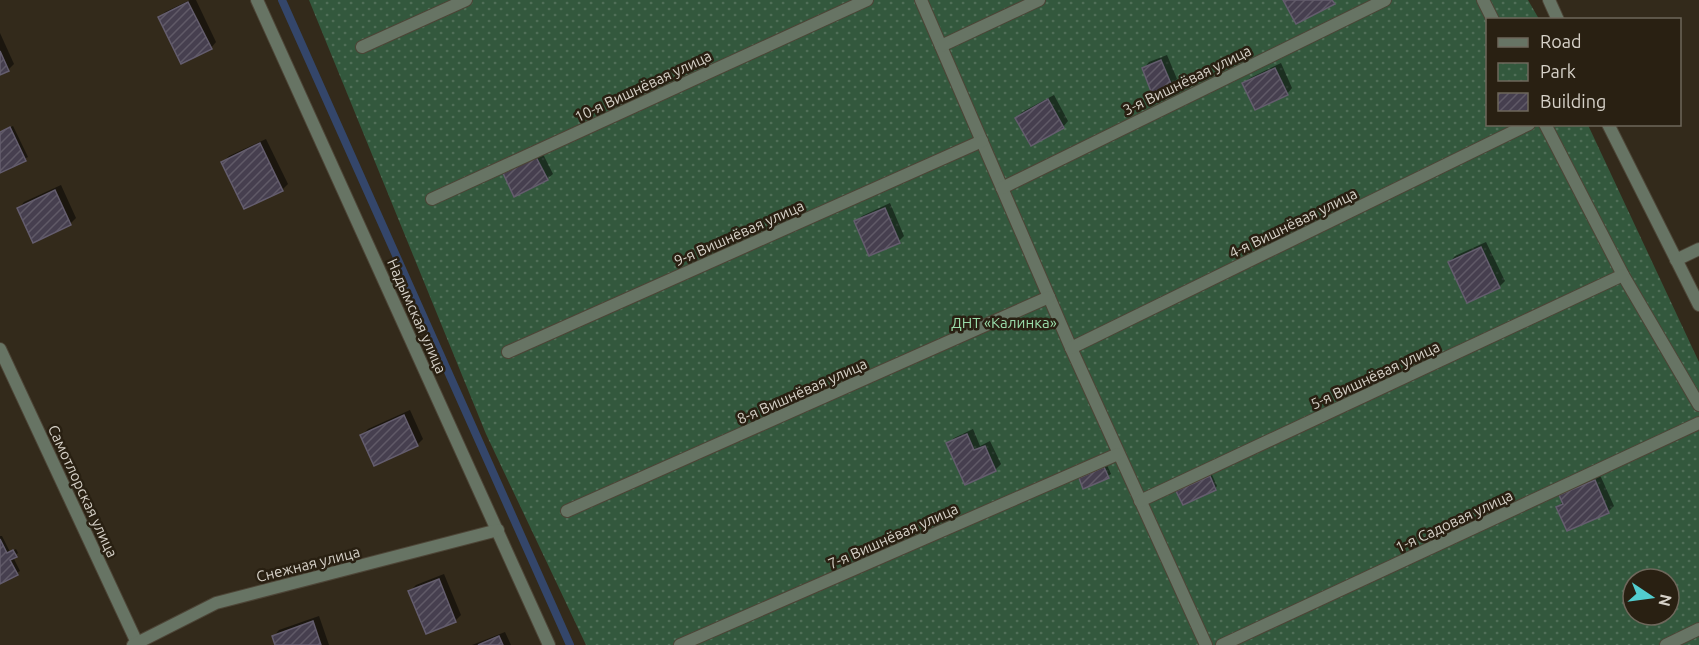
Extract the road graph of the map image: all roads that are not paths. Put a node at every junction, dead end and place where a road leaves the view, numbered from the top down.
1 (256, 0) edge
2 (466, 0) edge
3 (867, 0) edge
4 (921, 0) edge
5 (1039, 0) edge
6 (1385, 0) edge
7 (1484, 0) edge
8 (1549, 0) edge
9 (1492, 18) edge
10 (1557, 18) edge
11 (941, 46) junction
12 (362, 47) dead end
13 (1525, 126) edge
14 (1546, 126) edge
15 (1609, 126) edge
16 (982, 141) junction
17 (1002, 188) junction
18 (432, 199) dead end
19 (1699, 249) edge
20 (1676, 260) junction
21 (1623, 275) junction
22 (1049, 297) junction
23 (1699, 305) edge
24 (1071, 348) junction
25 (0, 350) edge
26 (508, 352) dead end
27 (1699, 405) edge
28 (1699, 423) edge
29 (1118, 454) junction
30 (1140, 501) junction
31 (567, 511) dead end
32 (498, 530) junction
33 (1699, 629) edge
34 (136, 644) edge
35 (549, 645) edge
36 (680, 645) edge
37 (1206, 645) edge
38 (1222, 645) edge
39 (1666, 645) edge

1 - 32 street, Надымская улица
2 - 12 street
3 - 18 street, 10-я Вишнёвая улица
4 - 11 street
5 - 11 street
6 - 17 street, 3-я Вишнёвая улица
7 - 9 street
8 - 10 street
11 - 16 street
13 - 24 street, 4-я Вишнёвая улица
14 - 21 street
15 - 20 street
16 - 17 street
16 - 26 street, 9-я Вишнёвая улица
17 - 22 street
19 - 20 street
20 - 23 street
21 - 27 street
21 - 30 street, 5-я Вишнёвая улица
22 - 24 street
22 - 31 street, 8-я Вишнёвая улица
24 - 29 street
25 - 34 street, Самотлорская улица
28 - 38 street, 1-я Садовая улица
29 - 30 street
29 - 36 street, 7-я Вишнёвая улица
30 - 37 street
32 - 34 street, Снежная улица
32 - 35 street, Надымская улица
33 - 39 street

